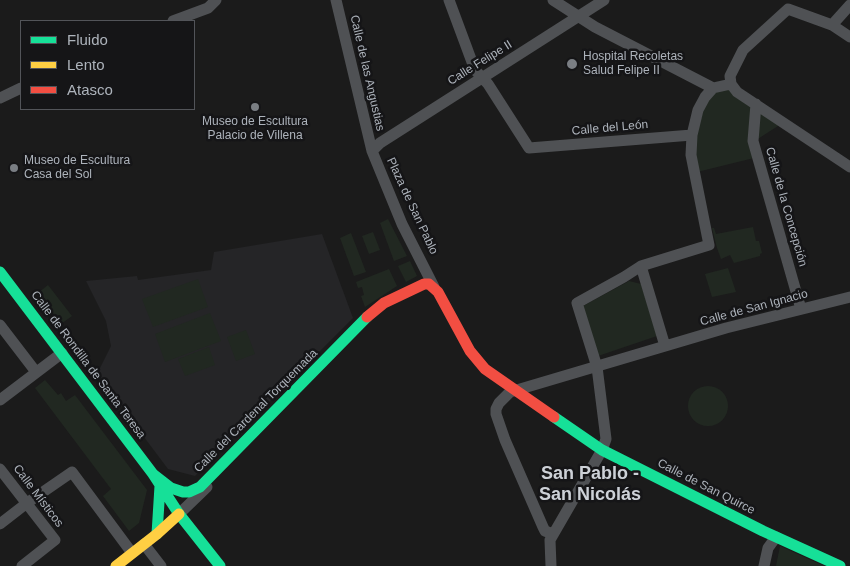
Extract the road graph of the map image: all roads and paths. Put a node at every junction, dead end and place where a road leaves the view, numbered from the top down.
1 (216, 0) edge
2 (336, 0) edge
3 (449, 0) edge
4 (553, 0) edge
5 (604, 0) edge
6 (850, 5) edge
7 (578, 17) junction
8 (176, 20) edge
9 (832, 26) junction
10 (850, 37) edge
11 (482, 78) junction
12 (731, 84) junction
13 (20, 88) edge
14 (713, 88) junction
15 (0, 98) edge
16 (756, 104) junction
17 (692, 134) junction
18 (372, 151) junction
19 (850, 167) edge
20 (641, 266) junction
21 (0, 272) edge
22 (429, 281) junction
23 (850, 297) edge
24 (802, 309) junction
25 (0, 325) edge
26 (355, 332) junction
27 (665, 346) junction
28 (62, 353) junction
29 (597, 367) junction
30 (36, 372) junction
31 (515, 390) junction
32 (0, 400) edge
33 (602, 450) junction
34 (0, 469) edge
35 (153, 474) junction
36 (160, 486) junction
37 (200, 487) junction
38 (26, 503) junction
39 (179, 514) junction
40 (0, 524) edge
41 (157, 534) junction
42 (553, 534) junction
43 (776, 537) junction
44 (144, 544) junction
45 (132, 553) junction
46 (22, 566) edge
47 (116, 566) edge
48 (161, 566) edge
49 (220, 566) edge
50 (552, 566) edge
51 (764, 566) edge
52 (840, 566) edge

1 - 8 street
2 - 18 street, Calle de las Angustias
3 - 11 street
4 - 7 street
5 - 7 street, Calle Felipe II
6 - 9 street
7 - 11 street, Calle Felipe II
7 - 14 street
9 - 10 street
9 - 12 street
11 - 17 street, Calle del León
11 - 18 street, Calle Felipe II
12 - 14 street
12 - 16 street
13 - 15 street
14 - 17 street
16 - 19 street
16 - 24 street, Calle de la Concepción
17 - 20 street
18 - 22 street, Plaza de San Pablo
20 - 27 street
20 - 29 street
21 - 28 main road, Calle de Rondilla de Santa Teresa
22 - 26 main road
22 - 31 main road, Plaza de San Pablo
23 - 24 street, Calle de San Ignacio
24 - 27 street, Calle de San Ignacio
25 - 30 street
26 - 37 main road, Calle del Cardenal Torquemada
26 - 39 street, Calle del Cardenal Torquemada
27 - 29 street, Calle de San Ignacio
28 - 30 street
28 - 35 main road, Calle de Rondilla de Santa Teresa
29 - 31 street
29 - 33 street
30 - 32 street
31 - 33 main road, Calle de San Quirce
31 - 42 street
33 - 42 street
33 - 43 main road, Calle de San Quirce
34 - 38 street, Calle Místicos
35 - 36 main road, Calle de Rondilla de Santa Teresa
35 - 37 main road, Calle de Rondilla de Santa Teresa
36 - 39 main road, Calle de Rondilla de Santa Teresa
36 - 41 main road
37 - 39 street, Calle del Cardenal Torquemada
38 - 40 street
38 - 45 street
38 - 46 street, Calle Místicos
39 - 41 main road, Calle del Cardenal Torquemada
39 - 49 main road, Calle de Rondilla de Santa Teresa
41 - 44 main road, Calle del Cardenal Torquemada
42 - 50 street
43 - 51 street
43 - 52 main road, Calle de San Quirce
44 - 45 main road, Calle del Cardenal Torquemada
44 - 48 street
45 - 47 main road, Calle del Cardenal Torquemada

